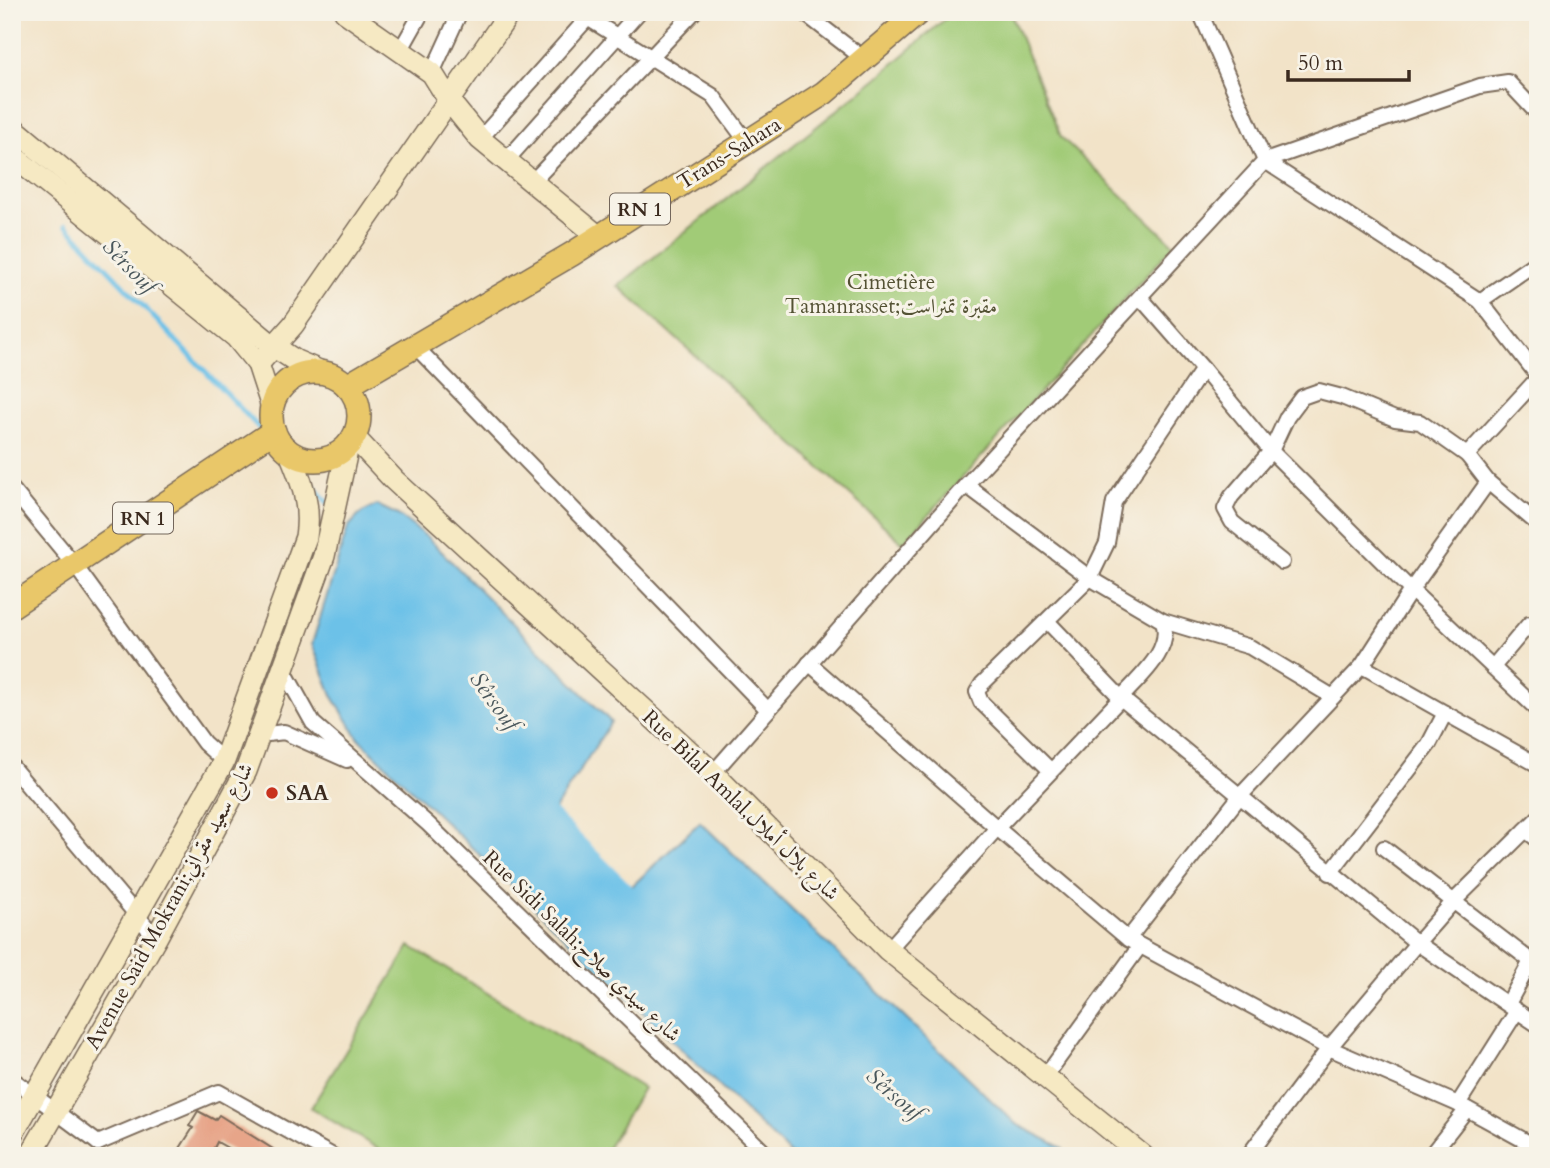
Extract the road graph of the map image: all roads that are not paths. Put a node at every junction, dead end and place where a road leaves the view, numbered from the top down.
1 (345, 12) edge
2 (422, 12) edge
3 (460, 12) edge
4 (510, 12) edge
5 (639, 12) edge
6 (694, 12) edge
7 (803, 12) edge
8 (919, 12) edge
9 (1200, 12) edge
10 (586, 14) edge
11 (618, 36) junction
12 (400, 51) junction
13 (651, 56) junction
14 (864, 59) junction
15 (432, 73) junction
16 (450, 102) junction
17 (1538, 114) edge
18 (12, 127) edge
19 (480, 139) junction
20 (747, 142) junction
21 (12, 155) edge
22 (1265, 161) junction
23 (505, 162) junction
24 (534, 180) junction
25 (598, 236) junction
26 (1538, 261) edge
27 (1140, 297) junction
28 (1480, 301) junction
29 (273, 346) junction
30 (415, 346) junction
31 (258, 364) junction
32 (1203, 369) junction
33 (324, 373) junction
34 (1538, 377) edge
35 (347, 386) junction
36 (272, 407) junction
37 (274, 431) junction
38 (351, 441) junction
39 (1271, 451) junction
40 (290, 453) junction
41 (1468, 455) junction
42 (1488, 482) junction
43 (966, 485) junction
44 (12, 489) edge
45 (1538, 524) edge
46 (1282, 562) dead end
47 (74, 564) junction
48 (1090, 578) junction
49 (1411, 590) junction
50 (12, 606) edge
51 (1163, 621) junction
52 (1048, 622) junction
53 (1538, 624) edge
54 (809, 663) junction
55 (1362, 666) junction
56 (1493, 667) junction
57 (284, 671) junction
58 (1333, 697) junction
59 (1121, 698) junction
60 (768, 710) junction
61 (1538, 710) edge
62 (1445, 713) junction
63 (260, 735) junction
64 (224, 761) junction
65 (1538, 765) edge
66 (364, 768) junction
67 (1050, 770) junction
68 (17, 772) edge
69 (713, 772) junction
70 (12, 792) edge
71 (1240, 796) junction
72 (1538, 818) edge
73 (997, 828) junction
74 (1526, 830) junction
75 (1538, 840) edge
76 (1384, 848) dead end
77 (1330, 873) junction
78 (1453, 902) junction
79 (136, 915) junction
80 (156, 938) junction
81 (1134, 943) junction
82 (1417, 943) junction
83 (888, 950) junction
84 (1512, 1007) junction
85 (1538, 1025) edge
86 (1329, 1048) junction
87 (1045, 1077) junction
88 (12, 1079) edge
89 (33, 1097) junction
90 (1462, 1107) junction
91 (54, 1112) junction
92 (12, 1136) edge
93 (1538, 1148) edge
94 (98, 1149) edge
95 (30, 1156) edge
96 (332, 1156) edge
97 (768, 1156) edge
98 (1143, 1156) edge
99 (1248, 1156) edge
100 (1430, 1156) edge

1 - 12 street
2 - 12 street
3 - 15 street
4 - 16 street
5 - 11 street
6 - 13 street
7 - 14 street
8 - 14 main road, Trans-Sahara / RN 1
9 - 22 street
10 - 11 street
10 - 19 street
11 - 13 street
11 - 23 street
12 - 15 street
13 - 20 street
13 - 24 street
14 - 20 main road, Trans-Sahara / RN 1
15 - 16 street
16 - 19 street
16 - 29 street
17 - 22 street
18 - 29 street
19 - 23 street
20 - 25 main road, Trans-Sahara / RN 1
21 - 31 street
22 - 27 street
22 - 28 street
23 - 24 street
24 - 25 street
25 - 30 main road, Trans-Sahara / RN 1
26 - 28 street
27 - 32 street
27 - 43 street
28 - 34 street
29 - 31 street
29 - 33 street
30 - 35 main road, Trans-Sahara / RN 1
30 - 60 street
31 - 36 street
32 - 39 street
32 - 48 street
33 - 35 main road
33 - 36 main road
34 - 41 street
35 - 38 main road
36 - 37 main road
37 - 40 main road
37 - 47 main road, RN 1
38 - 40 main road
38 - 57 street, Avenue Said Mokrani;شارع سعيد مقراني
38 - 69 street, Rue Bilal Amlal,شارع بلال أملال
39 - 41 street
39 - 46 street
39 - 49 street
40 - 64 street, Avenue Said Mokrani;شارع سعيد مقراني
41 - 42 street
42 - 45 street
42 - 49 street
43 - 48 street
43 - 54 street
44 - 47 street
47 - 50 main road, RN 1
47 - 64 street
48 - 51 street
48 - 52 street
49 - 55 street
49 - 56 street
51 - 58 street
51 - 59 street
52 - 59 street
52 - 67 street
53 - 56 street
54 - 60 street
54 - 73 street
55 - 58 street
55 - 62 street
56 - 61 street
57 - 63 street, Avenue Said Mokrani;شارع سعيد مقراني
57 - 66 street, Rue Sidi Salah;شارع سيدي صلاح
58 - 71 street
59 - 67 street
59 - 71 street
60 - 69 street
62 - 65 street
62 - 77 street
63 - 66 street, Rue Sidi Salah;شارع سيدي صلاح
63 - 80 street, Avenue Said Mokrani;شارع سعيد مقراني
64 - 79 street, Avenue Said Mokrani;شارع سعيد مقراني
66 - 97 street, Rue Sidi Salah;شارع سيدي صلاح
67 - 73 street
68 - 70 street
68 - 79 street
69 - 83 street, Rue Bilal Amlal,شارع بلال أملال
71 - 77 street
71 - 81 street
72 - 74 street
73 - 81 street
73 - 83 street
74 - 75 street
74 - 78 street
76 - 78 street
77 - 82 street
78 - 82 street
78 - 84 street
79 - 80 street
79 - 89 street, Avenue Said Mokrani;شارع سعيد مقراني
80 - 91 street, Avenue Said Mokrani;شارع سعيد مقراني
81 - 86 street
81 - 87 street
82 - 84 street
82 - 86 street
83 - 87 street, Rue Bilal Amlal,شارع بلال أملال
84 - 85 street
84 - 90 street
86 - 90 street
86 - 99 street
87 - 98 street, Rue Bilal Amlal,شارع بلال أملال
88 - 89 street
89 - 91 street
89 - 92 street, Avenue Said Mokrani;شارع سعيد مقراني
90 - 93 street
90 - 100 street
91 - 94 street
91 - 95 street, Avenue Said Mokrani;شارع سعيد مقراني
94 - 96 street

